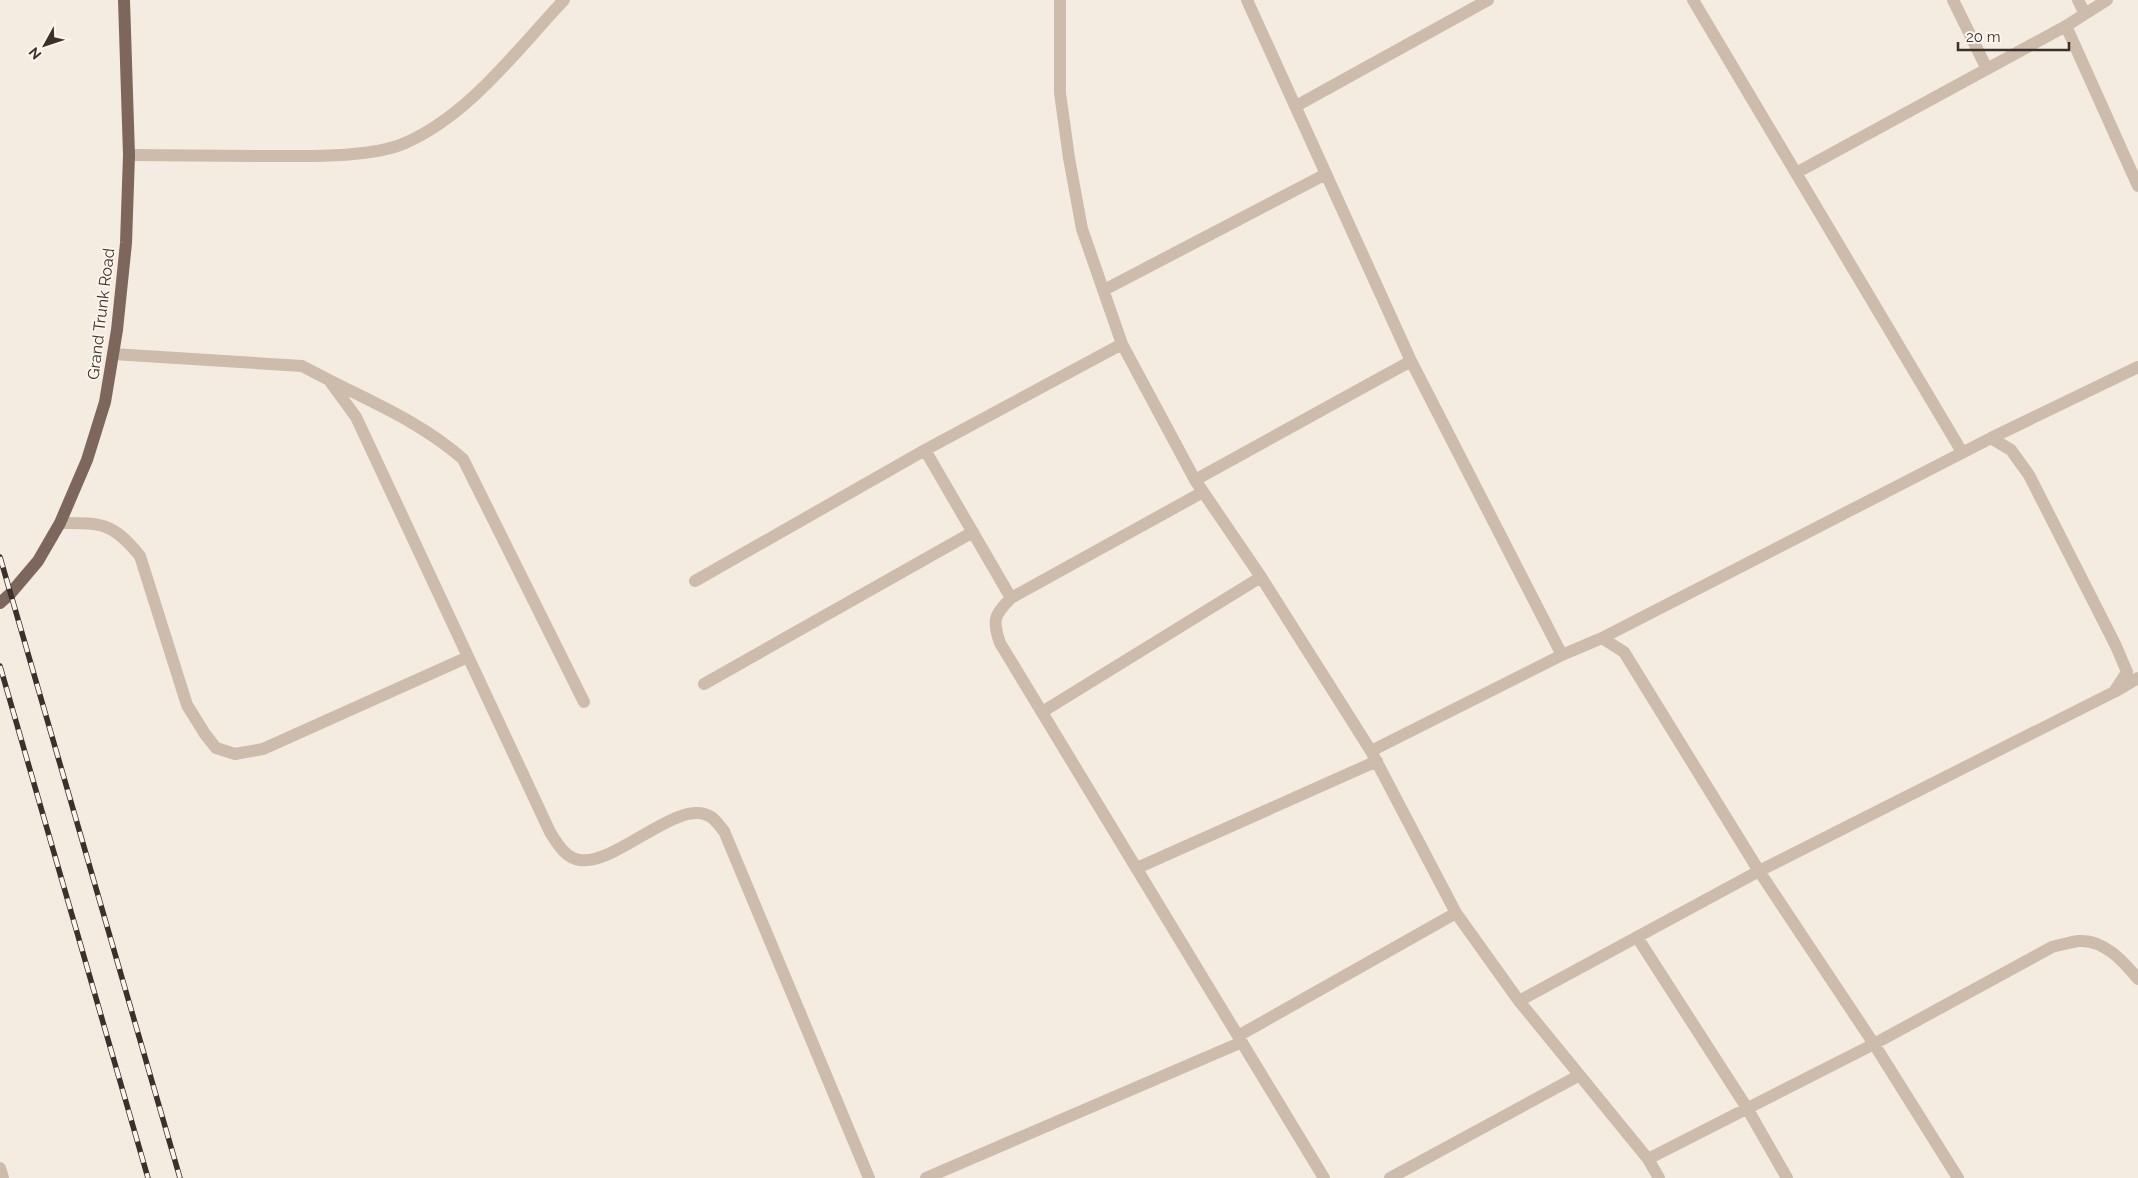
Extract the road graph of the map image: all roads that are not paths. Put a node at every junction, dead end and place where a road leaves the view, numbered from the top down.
1 (124, 0) edge
2 (564, 0) edge
3 (1060, 0) edge
4 (1248, 0) edge
5 (1488, 0) edge
6 (1694, 0) edge
7 (1953, 0) edge
8 (2078, 0) edge
9 (2106, 0) edge
10 (2085, 14) junction
11 (2066, 26) junction
12 (1987, 69) junction
13 (1296, 106) junction
14 (129, 155) junction
15 (1796, 172) junction
16 (1326, 174) junction
17 (2138, 186) edge
18 (1104, 290) junction
19 (1122, 344) junction
20 (113, 354) junction
21 (1411, 361) junction
22 (2138, 367) edge
23 (329, 380) junction
24 (1991, 438) junction
25 (925, 450) junction
26 (1962, 452) junction
27 (1195, 480) junction
28 (1203, 492) junction
29 (60, 523) junction
30 (973, 532) junction
31 (1261, 577) junction
32 (695, 581) dead end
33 (1011, 598) junction
34 (0, 604) edge
35 (1602, 638) junction
36 (1562, 655) junction
37 (468, 657) junction
38 (2138, 678) edge
39 (704, 684) dead end
40 (2114, 692) junction
41 (584, 702) dead end
42 (1042, 712) junction
43 (1374, 756) junction
44 (1136, 868) junction
45 (1759, 871) junction
46 (1456, 913) junction
47 (1637, 937) junction
48 (2138, 979) edge
49 (1519, 1001) junction
50 (1240, 1039) junction
51 (1874, 1044) junction
52 (1578, 1076) junction
53 (1747, 1108) junction
54 (1648, 1159) junction
55 (0, 1168) edge
56 (4, 1178) edge
57 (869, 1178) edge
58 (926, 1178) edge
59 (1324, 1178) edge
60 (1390, 1178) edge
61 (1659, 1178) edge
62 (1787, 1178) edge
63 (1958, 1178) edge

1 - 14 main road, Grand Trunk Road
2 - 14 street
3 - 18 street
4 - 13 street
5 - 13 street
6 - 15 street
7 - 12 street
8 - 10 street
9 - 10 street
10 - 11 street
11 - 12 street
11 - 17 street
12 - 15 street
13 - 16 street
14 - 20 main road, Grand Trunk Road
15 - 26 street
16 - 18 street
16 - 21 street
18 - 19 street
19 - 25 street
19 - 27 street
20 - 23 street
20 - 29 main road, Grand Trunk Road
21 - 27 street
21 - 36 street
22 - 24 street
23 - 37 street
23 - 41 street
24 - 26 street
24 - 40 street
25 - 30 street
25 - 32 street
26 - 35 street
27 - 28 street
28 - 31 street
28 - 33 street
29 - 34 main road, Grand Trunk Road
29 - 37 street
30 - 33 street
30 - 39 street
31 - 42 street
31 - 43 street
33 - 42 street
35 - 36 street
35 - 45 street
36 - 43 street
37 - 57 street
38 - 40 street
40 - 45 street
42 - 44 street
43 - 44 street
43 - 46 street
44 - 50 street
45 - 47 street
45 - 51 street
46 - 49 street
46 - 50 street
47 - 49 street
47 - 53 street
48 - 51 street
49 - 52 street
50 - 58 street
50 - 59 street
51 - 53 street
51 - 63 street
52 - 54 street
52 - 60 street
53 - 54 street
53 - 62 street
54 - 61 street
55 - 56 street

